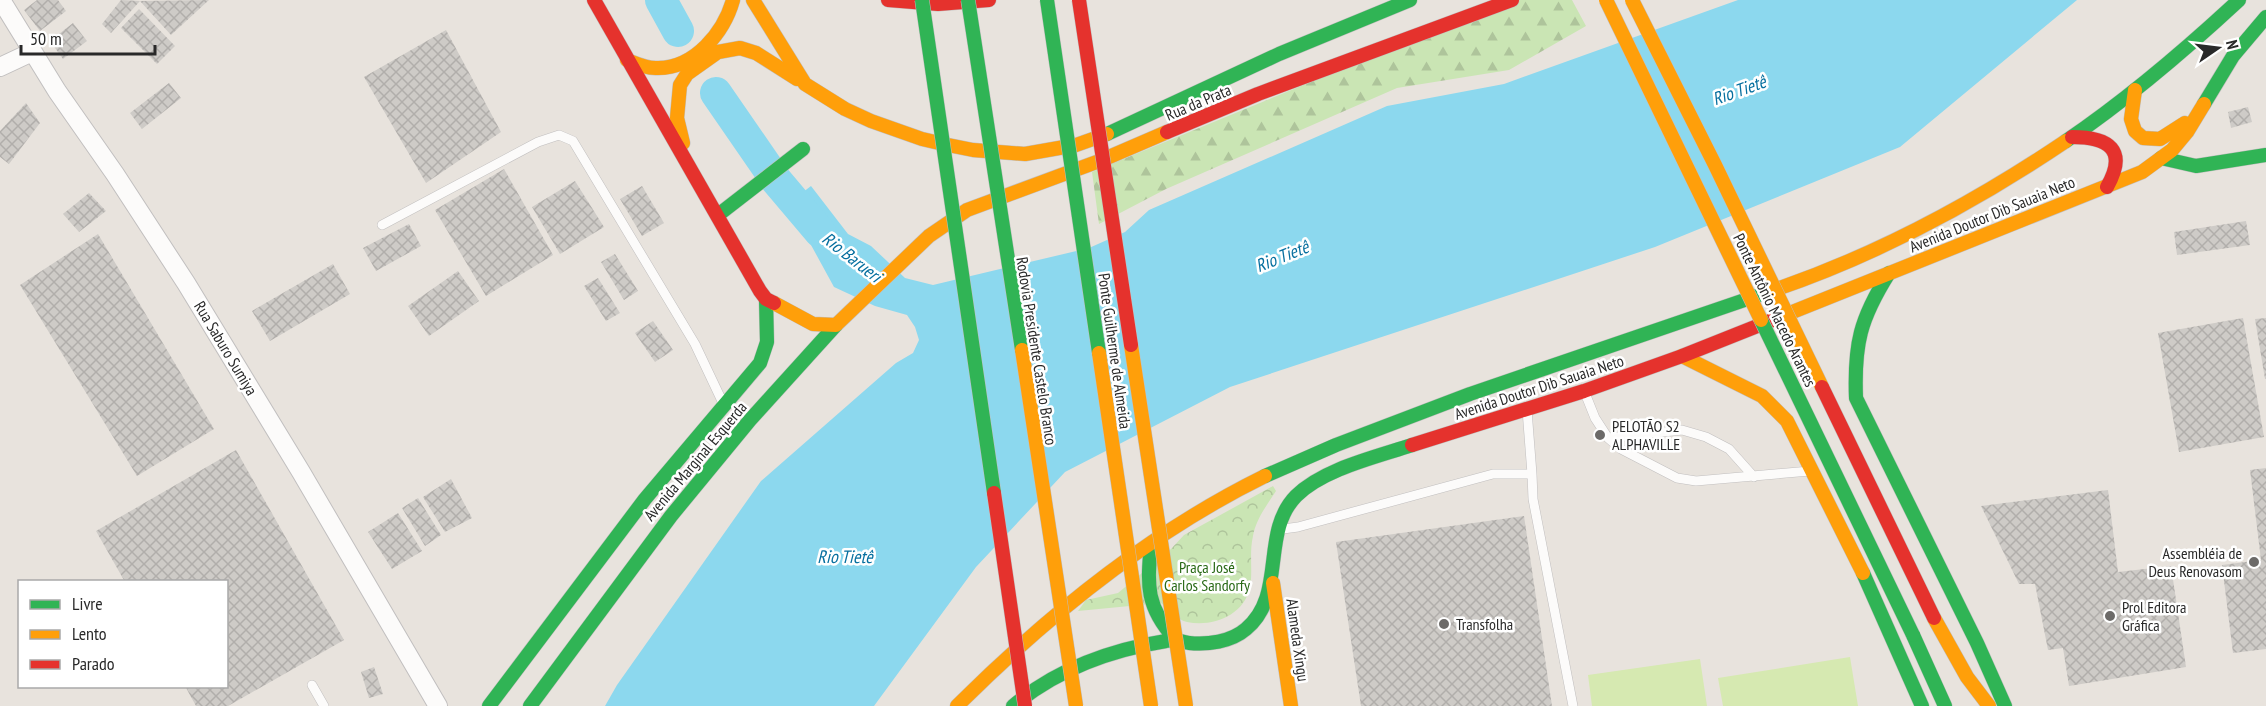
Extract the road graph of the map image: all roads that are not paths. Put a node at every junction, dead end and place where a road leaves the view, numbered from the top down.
1 (1, 0) edge
2 (594, 0) edge
3 (733, 0) edge
4 (753, 0) edge
5 (888, 0) edge
6 (922, 0) edge
7 (968, 0) edge
8 (988, 0) edge
9 (1047, 0) edge
10 (1078, 0) edge
11 (1410, 0) edge
12 (1512, 0) edge
13 (1606, 0) edge
14 (1632, 0) edge
15 (2239, 0) edge
16 (2266, 17) edge
17 (32, 52) junction
18 (627, 60) junction
19 (0, 67) edge
20 (805, 84) junction
21 (2134, 90) junction
22 (2198, 114) junction
23 (2072, 137) junction
24 (803, 149) dead end
25 (2266, 154) edge
26 (2161, 158) junction
27 (688, 166) junction
28 (2107, 187) junction
29 (718, 215) junction
30 (382, 225) dead end
31 (909, 255) joint
32 (1889, 273) junction
33 (766, 299) junction
34 (841, 322) junction
35 (1682, 356) junction
36 (1584, 391) junction
37 (1856, 398) junction
38 (723, 405) junction
39 (1527, 408) junction
40 (1787, 421) junction
41 (1608, 438) junction
42 (1814, 470) junction
43 (1532, 474) junction
44 (1754, 477) junction
45 (1277, 530) junction
46 (1151, 544) junction
47 (1272, 578) junction
48 (1176, 640) junction
49 (312, 685) dead end
50 (324, 706) edge
51 (438, 706) edge
52 (489, 706) edge
53 (530, 706) edge
54 (957, 706) edge
55 (1013, 706) edge
56 (1025, 706) edge
57 (1076, 706) edge
58 (1151, 706) edge
59 (1186, 706) edge
60 (1291, 706) edge
61 (1573, 706) edge
62 (1922, 706) edge
63 (1945, 706) edge
64 (1989, 706) edge
65 (2005, 706) edge

1 - 17 street, Rua Saburo Sumiya
2 - 18 main road
3 - 18 main road
4 - 20 main road
5 - 8 main road
6 - 56 main road, bridge
7 - 57 main road, Rodovia Presidente Castelo Branco, bridge
9 - 58 main road, Ponte Guilherme de Almeida, bridge
10 - 59 main road, bridge
11 - 20 main road, Rua da Prata
12 - 31 main road, Rua da Prata
13 - 63 main road, Ponte Antônio Macedo Arantes, bridge
14 - 64 main road, Ponte Antônio Macedo Arantes, bridge
15 - 21 main road, Avenida Doutor Dib Sauaia Neto
16 - 22 main road
17 - 19 street
17 - 51 street, Rua Saburo Sumiya
18 - 27 main road
20 - 27 main road, Rua da Prata
21 - 22 main road
21 - 23 main road, Avenida Doutor Dib Sauaia Neto
22 - 26 main road, Avenida Doutor Dib Sauaia Neto
23 - 28 main road
23 - 46 main road, Avenida Doutor Dib Sauaia Neto
24 - 29 main road
25 - 26 main road
26 - 28 main road, Avenida Doutor Dib Sauaia Neto
27 - 29 main road
28 - 32 main road, Avenida Doutor Dib Sauaia Neto
29 - 33 main road
30 - 38 lane
31 - 34 main road, Avenida Marginal Esquerda
32 - 35 main road, Avenida Doutor Dib Sauaia Neto
32 - 37 main road
33 - 34 main road
33 - 38 main road, Avenida Marginal Esquerda
34 - 53 main road, Avenida Marginal Esquerda
35 - 36 main road, Avenida Doutor Dib Sauaia Neto
35 - 40 main road
36 - 39 main road, Avenida Doutor Dib Sauaia Neto
36 - 41 lane
37 - 40 main road
37 - 65 main road
38 - 52 main road, Avenida Marginal Esquerda
39 - 43 lane
39 - 45 main road, Avenida Doutor Dib Sauaia Neto
40 - 42 main road
41 - 44 lane
41 - 44 lane
42 - 44 lane
42 - 62 main road
43 - 45 lane
43 - 61 lane
45 - 47 main road, Avenida Doutor Dib Sauaia Neto
46 - 48 main road
46 - 54 main road
47 - 48 main road, Avenida Doutor Dib Sauaia Neto
47 - 60 main road, Alameda Xingu
48 - 55 main road, Avenida Doutor Dib Sauaia Neto
49 - 50 lane

